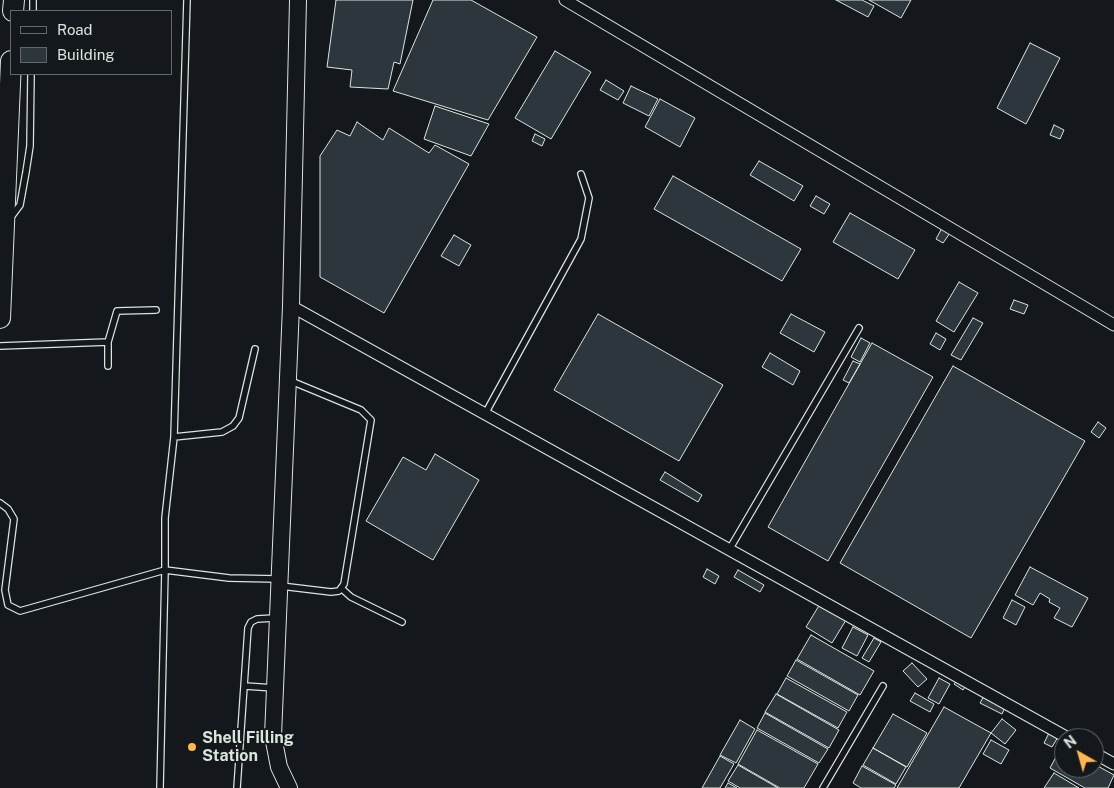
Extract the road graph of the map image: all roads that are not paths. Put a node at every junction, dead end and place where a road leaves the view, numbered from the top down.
1 (187, 0) edge
2 (298, 0) edge
3 (565, 0) edge
4 (10, 75) edge
5 (31, 75) edge
6 (581, 174) dead end
7 (5, 225) junction
8 (292, 306) junction
9 (156, 310) dead end
10 (0, 318) edge
11 (1114, 325) edge
12 (859, 328) dead end
13 (108, 342) junction
14 (0, 346) edge
15 (255, 349) dead end
16 (108, 366) dead end
17 (288, 380) junction
18 (485, 414) junction
19 (174, 437) junction
20 (0, 504) edge
21 (729, 550) junction
22 (165, 570) junction
23 (279, 582) junction
24 (341, 588) junction
25 (277, 618) junction
26 (402, 622) dead end
27 (245, 686) junction
28 (883, 686) dead end
29 (274, 688) junction
30 (1054, 730) edge
31 (160, 788) edge
32 (237, 788) edge
33 (289, 788) edge
34 (823, 788) edge

1 - 19 lane
2 - 8 street
3 - 11 street
4 - 7 highway
5 - 7 lane
6 - 18 lane
7 - 10 highway
8 - 17 street
8 - 18 street
9 - 13 lane
12 - 21 lane
13 - 14 lane
13 - 16 lane
15 - 19 lane
17 - 23 street
17 - 24 lane
18 - 21 street
19 - 22 lane
20 - 22 lane
21 - 30 street
22 - 23 lane
22 - 31 lane
23 - 24 lane
23 - 25 street
24 - 26 lane
25 - 27 lane
25 - 29 street
27 - 29 lane
27 - 32 lane
28 - 34 lane
29 - 33 street

